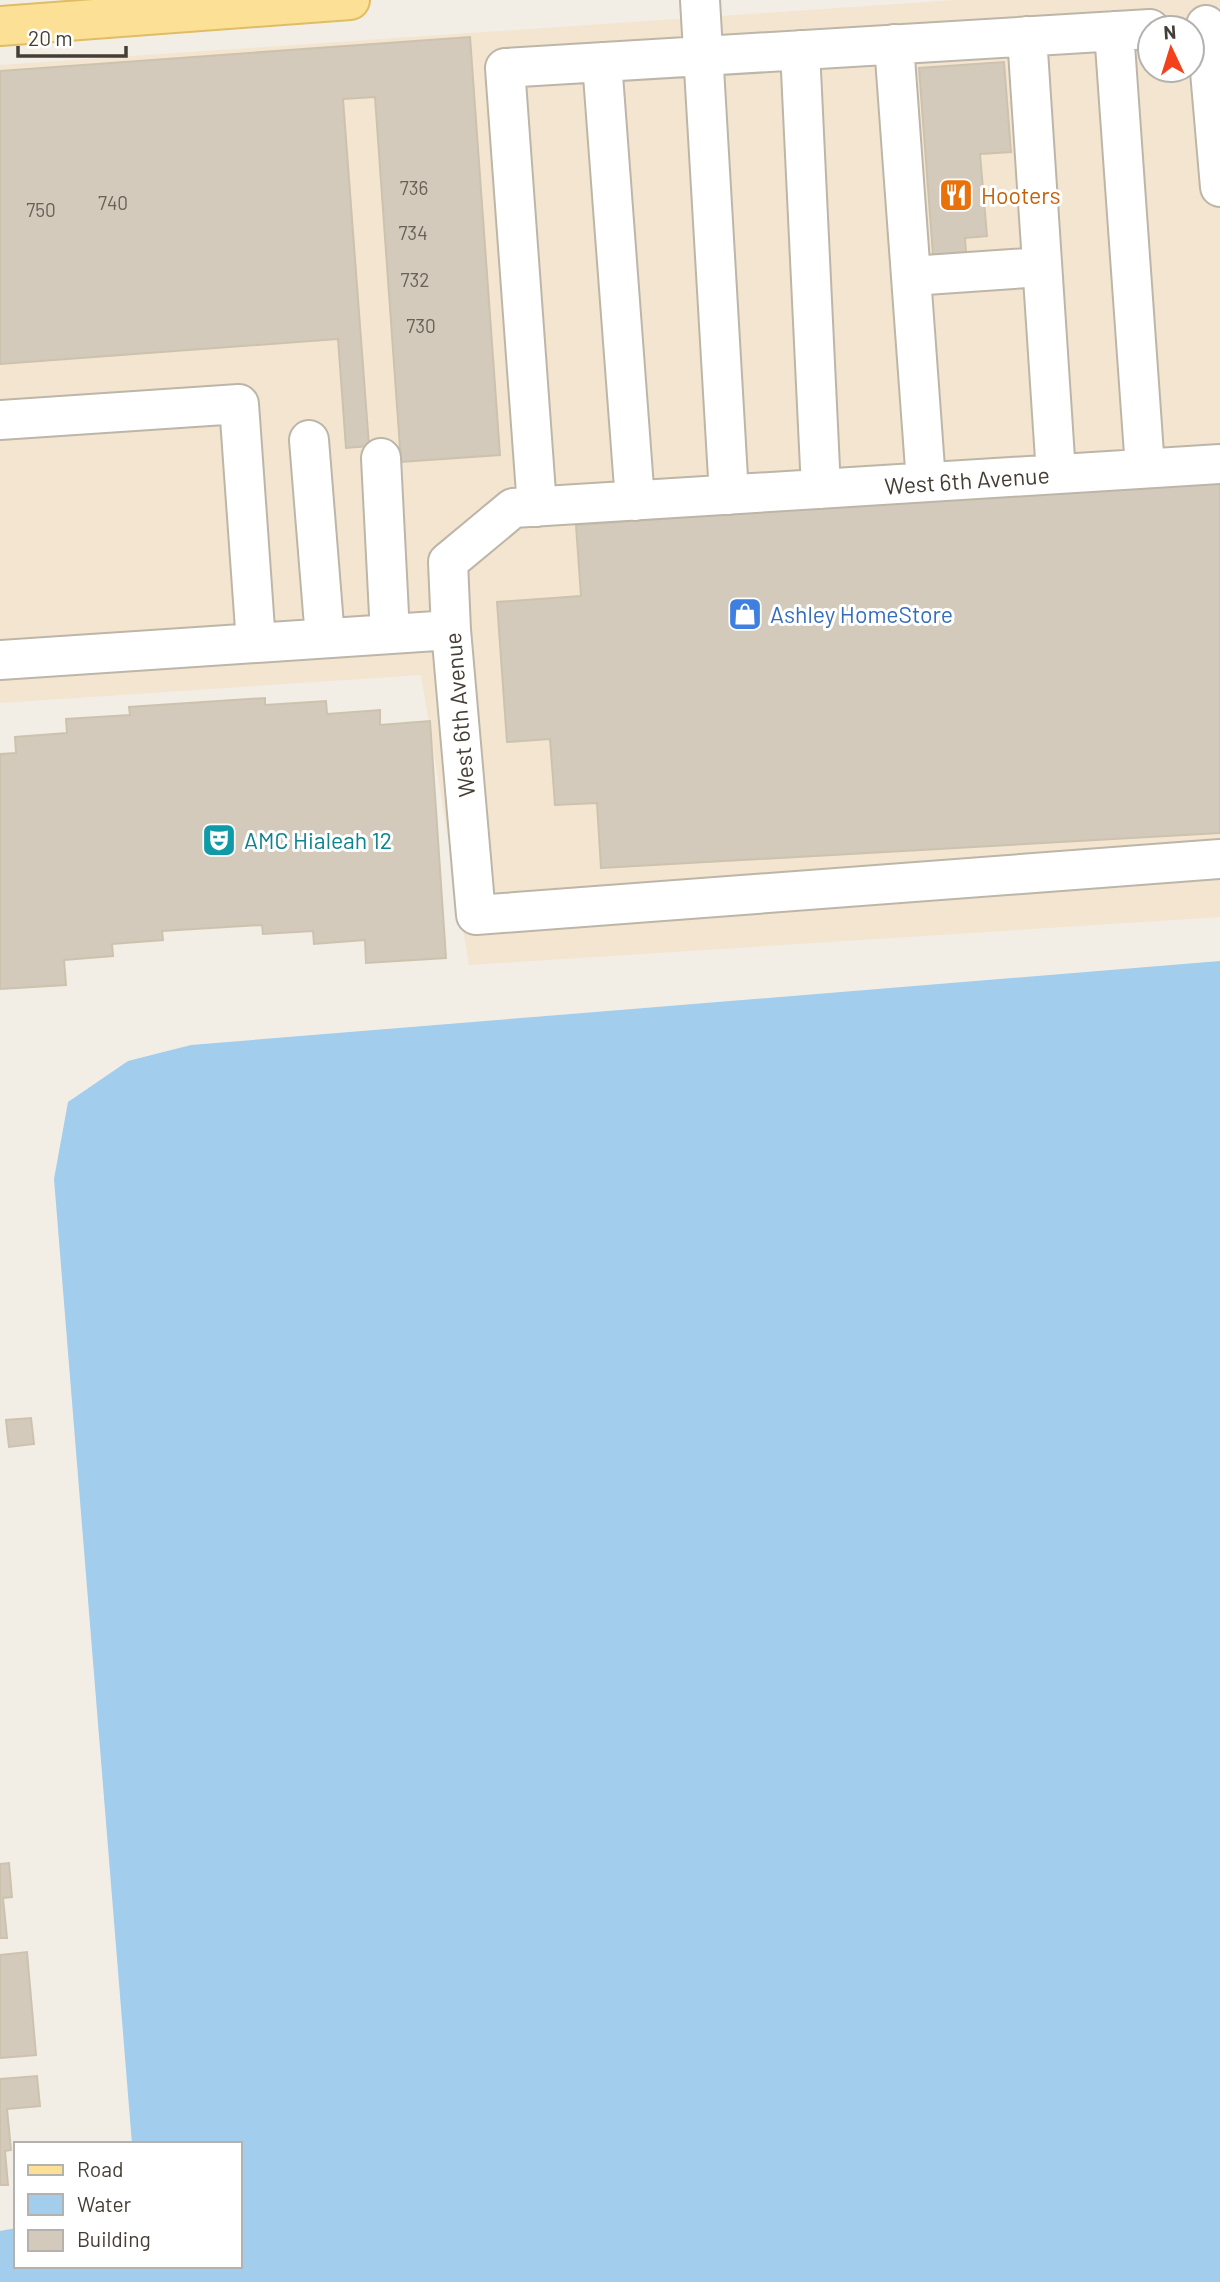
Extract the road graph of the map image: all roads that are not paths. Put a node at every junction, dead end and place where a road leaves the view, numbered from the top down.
1 (351, 0) edge
2 (700, 0) edge
3 (1213, 25) edge
4 (0, 26) edge
5 (1132, 30) edge
6 (1027, 36) junction
7 (894, 44) junction
8 (800, 50) junction
9 (704, 56) junction
10 (602, 62) junction
11 (1220, 187) edge
12 (1042, 267) junction
13 (911, 276) junction
14 (0, 420) edge
15 (309, 440) dead end
16 (382, 458) dead end
17 (1220, 464) edge
18 (1145, 468) junction
19 (1056, 474) junction
20 (926, 482) junction
21 (821, 489) junction
22 (729, 495) junction
23 (635, 500) junction
24 (537, 507) junction
25 (451, 630) junction
26 (390, 634) junction
27 (325, 638) junction
28 (256, 643) junction
29 (0, 660) edge
30 (1220, 859) edge

1 - 4 main road
2 - 9 street
3 - 11 street
5 - 6 street
5 - 18 street
6 - 7 street
6 - 12 street
7 - 8 street
7 - 13 street
8 - 9 street
8 - 21 street
9 - 10 street
9 - 22 street
10 - 23 street
10 - 24 street
12 - 13 street
12 - 19 street
13 - 20 street
14 - 28 street
15 - 27 street
16 - 26 street
17 - 18 street, West 6th Avenue
18 - 19 street, West 6th Avenue
19 - 20 street, West 6th Avenue
20 - 21 street, West 6th Avenue
21 - 22 street, West 6th Avenue
22 - 23 street, West 6th Avenue
23 - 24 street, West 6th Avenue
24 - 25 street, West 6th Avenue
25 - 26 street
25 - 30 street, West 6th Avenue
26 - 27 street
27 - 28 street
28 - 29 street

